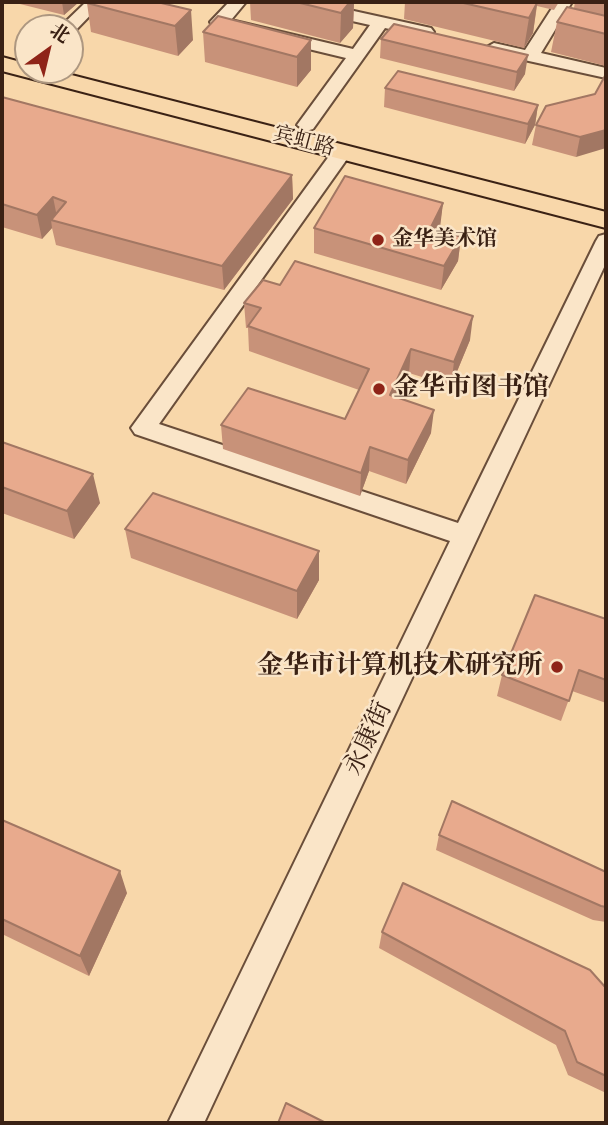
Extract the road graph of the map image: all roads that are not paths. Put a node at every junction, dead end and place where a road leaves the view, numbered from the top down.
1 (238, 2) edge
2 (291, 2) edge
3 (564, 2) edge
4 (381, 22) junction
5 (449, 38) edge
6 (476, 44) edge
7 (357, 55) junction
8 (530, 56) junction
9 (2, 64) edge
10 (84, 68) edge
11 (606, 73) edge
12 (306, 125) junction
13 (342, 152) junction
14 (606, 201) edge
15 (606, 220) edge
16 (606, 241) edge
17 (466, 536) junction
18 (186, 1123) edge

1 - 7 street
2 - 4 street
3 - 8 street
4 - 5 street
4 - 7 street
6 - 8 street
7 - 12 street
8 - 11 street
9 - 13 main road, 宾虹路
10 - 12 main road, 宾虹路
12 - 14 main road, 宾虹路
13 - 15 main road, 宾虹路
13 - 17 street
16 - 17 street, 永康街
17 - 18 street, 永康街

